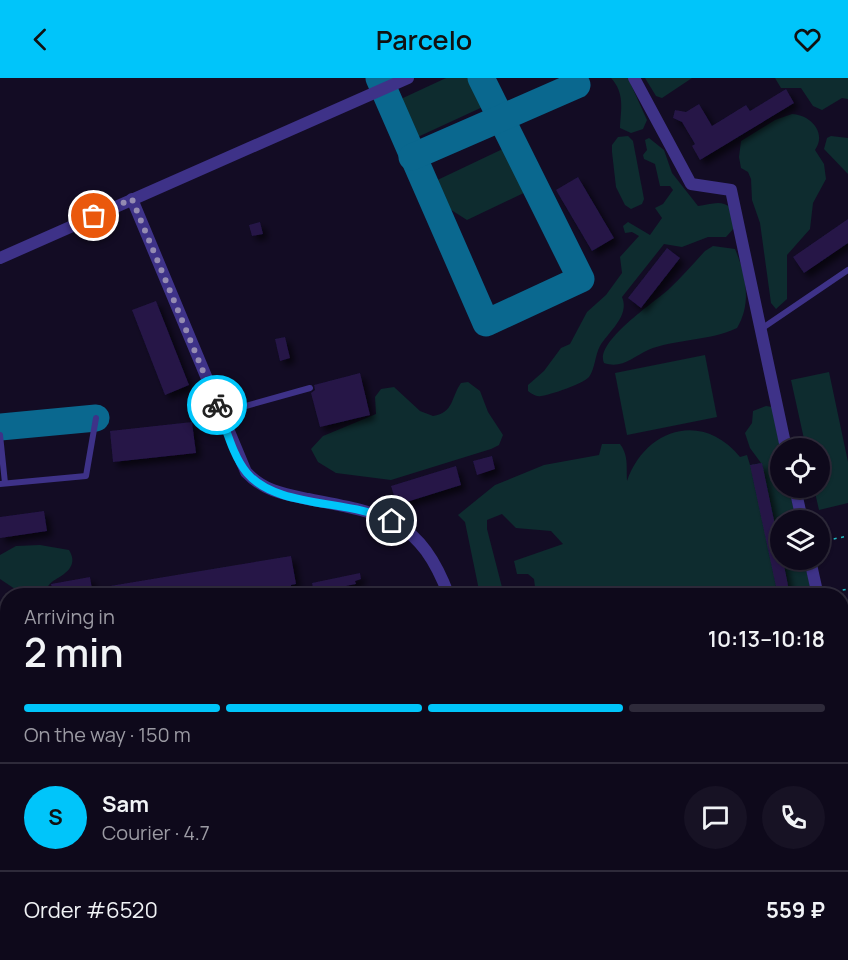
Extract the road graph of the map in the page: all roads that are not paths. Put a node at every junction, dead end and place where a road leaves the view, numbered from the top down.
1 (408, 78) edge
2 (634, 78) edge
3 (132, 199) junction
4 (0, 258) edge
5 (848, 270) edge
6 (761, 330) junction
7 (310, 388) dead end
8 (220, 413) junction
9 (96, 418) dead end
10 (0, 435) edge
11 (784, 438) edge
12 (3, 484) edge
13 (812, 570) edge
14 (445, 588) edge
15 (816, 588) edge

1 - 3 street
2 - 6 street
3 - 4 street
3 - 8 street
5 - 6 lane
6 - 11 street
7 - 8 lane
8 - 14 street
9 - 12 lane
10 - 12 lane
13 - 15 street

